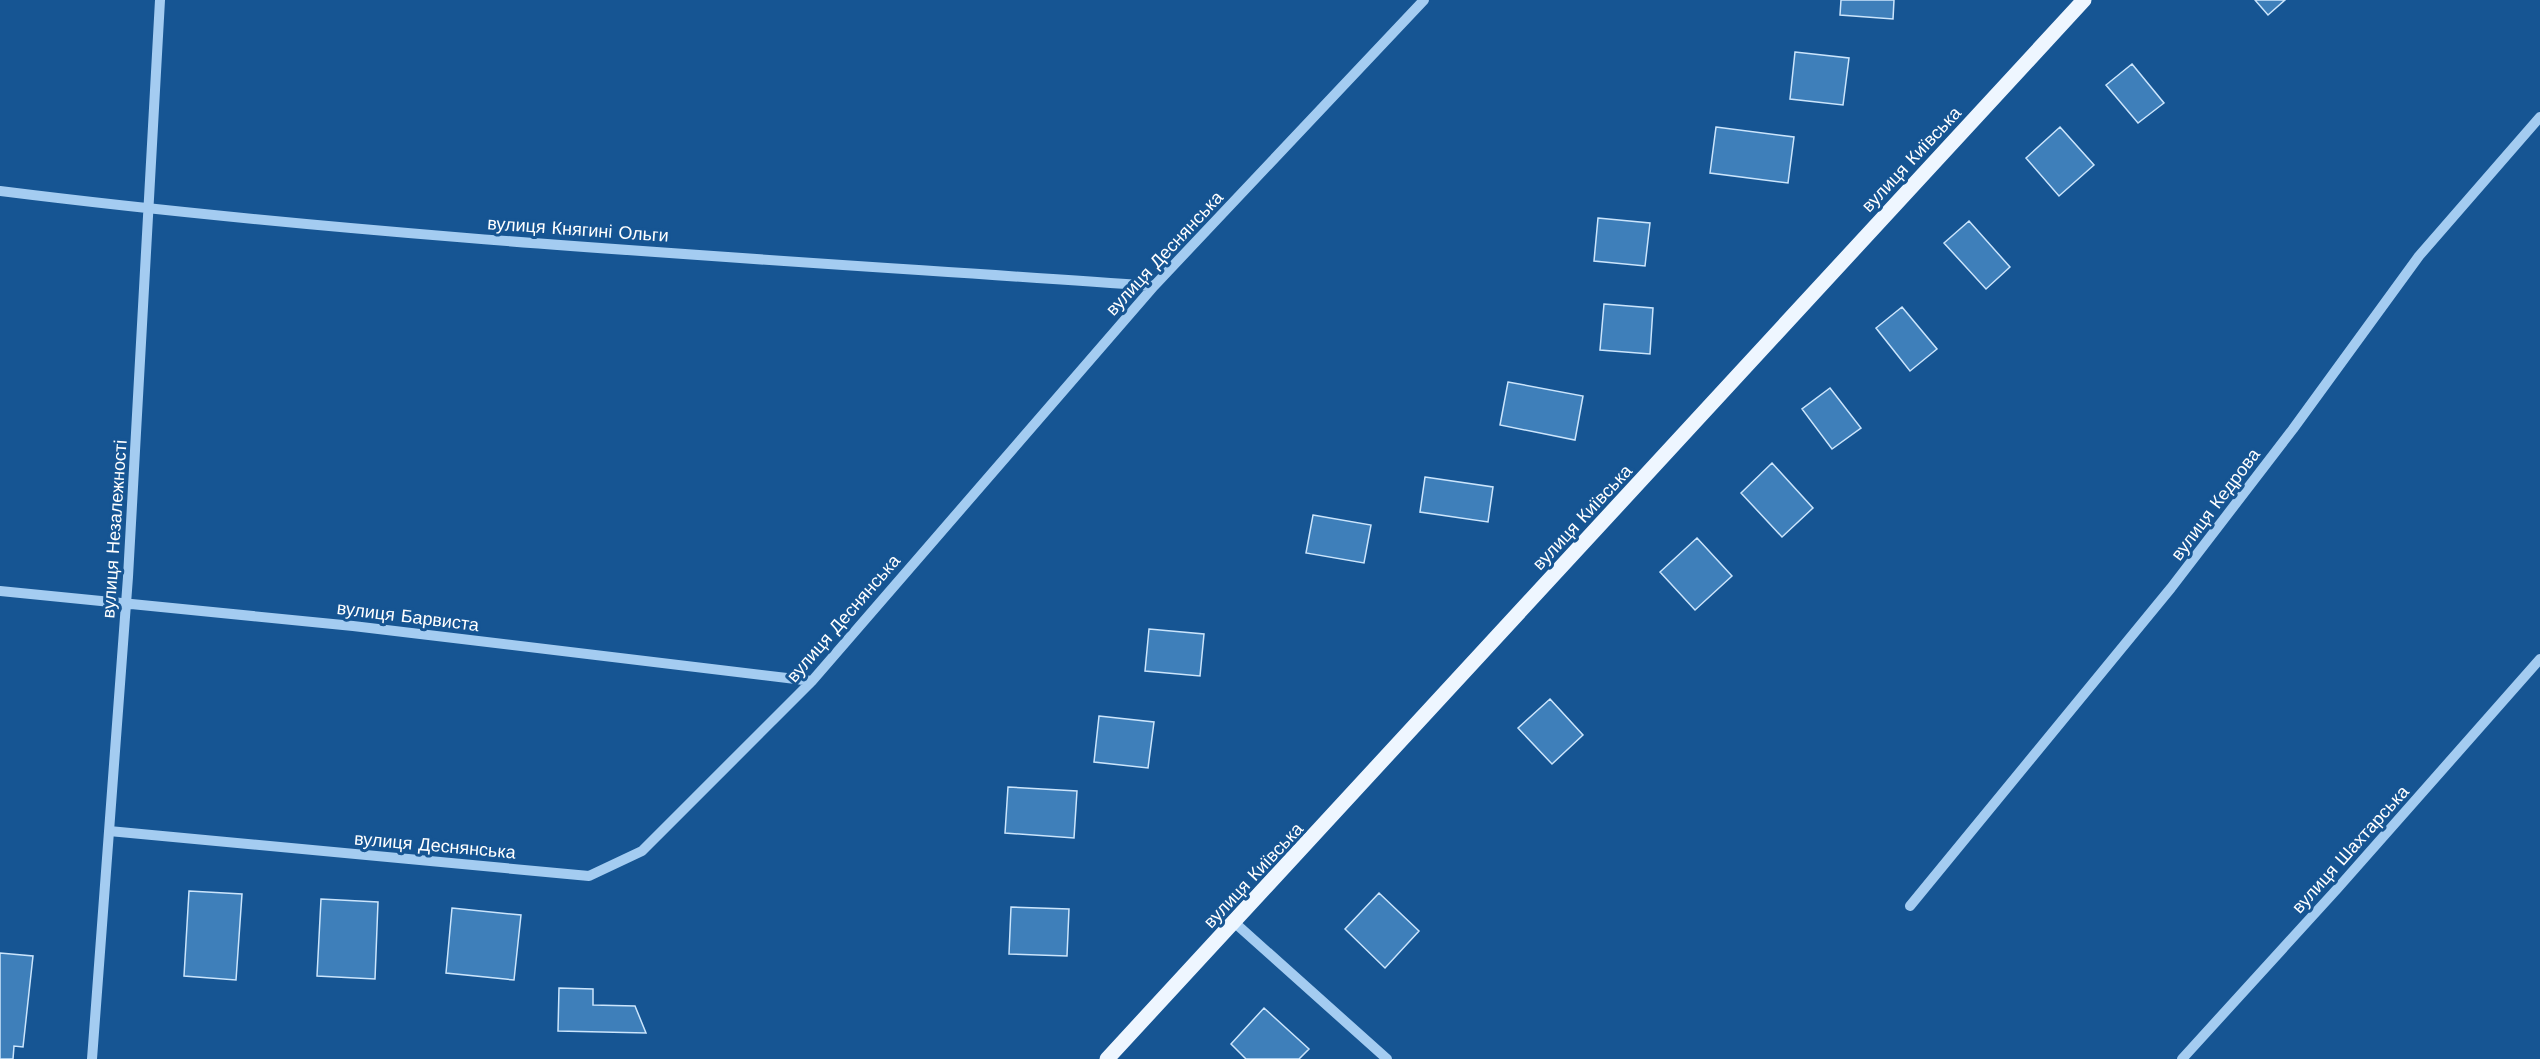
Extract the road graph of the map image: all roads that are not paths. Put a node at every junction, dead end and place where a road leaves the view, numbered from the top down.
1 (160, 0) edge
2 (1424, 0) edge
3 (2084, 0) edge
4 (2540, 117) edge
5 (0, 191) edge
6 (149, 210) junction
7 (1154, 286) junction
8 (0, 591) edge
9 (126, 602) junction
10 (2540, 659) edge
11 (812, 681) junction
12 (109, 831) junction
13 (1910, 906) dead end
14 (1235, 923) junction
15 (92, 1059) edge
16 (1107, 1059) edge
17 (1387, 1059) edge
18 (2182, 1059) edge

1 - 6 street, вулиця Незалежності
2 - 7 street, вулиця Деснянська
3 - 14 main road, вулиця Київська
4 - 13 street, вулиця Кедрова
5 - 6 street, вулиця Княгині Ольги
6 - 7 street, вулиця Княгині Ольги
6 - 9 street, вулиця Незалежності
7 - 11 street, вулиця Деснянська
8 - 9 street, вулиця Барвиста
9 - 11 street, вулиця Барвиста
9 - 12 street, вулиця Незалежності
10 - 18 street, вулиця Шахтарська
11 - 12 street, вулиця Деснянська
12 - 15 street, вулиця Незалежності
14 - 16 main road, вулиця Київська
14 - 17 street

